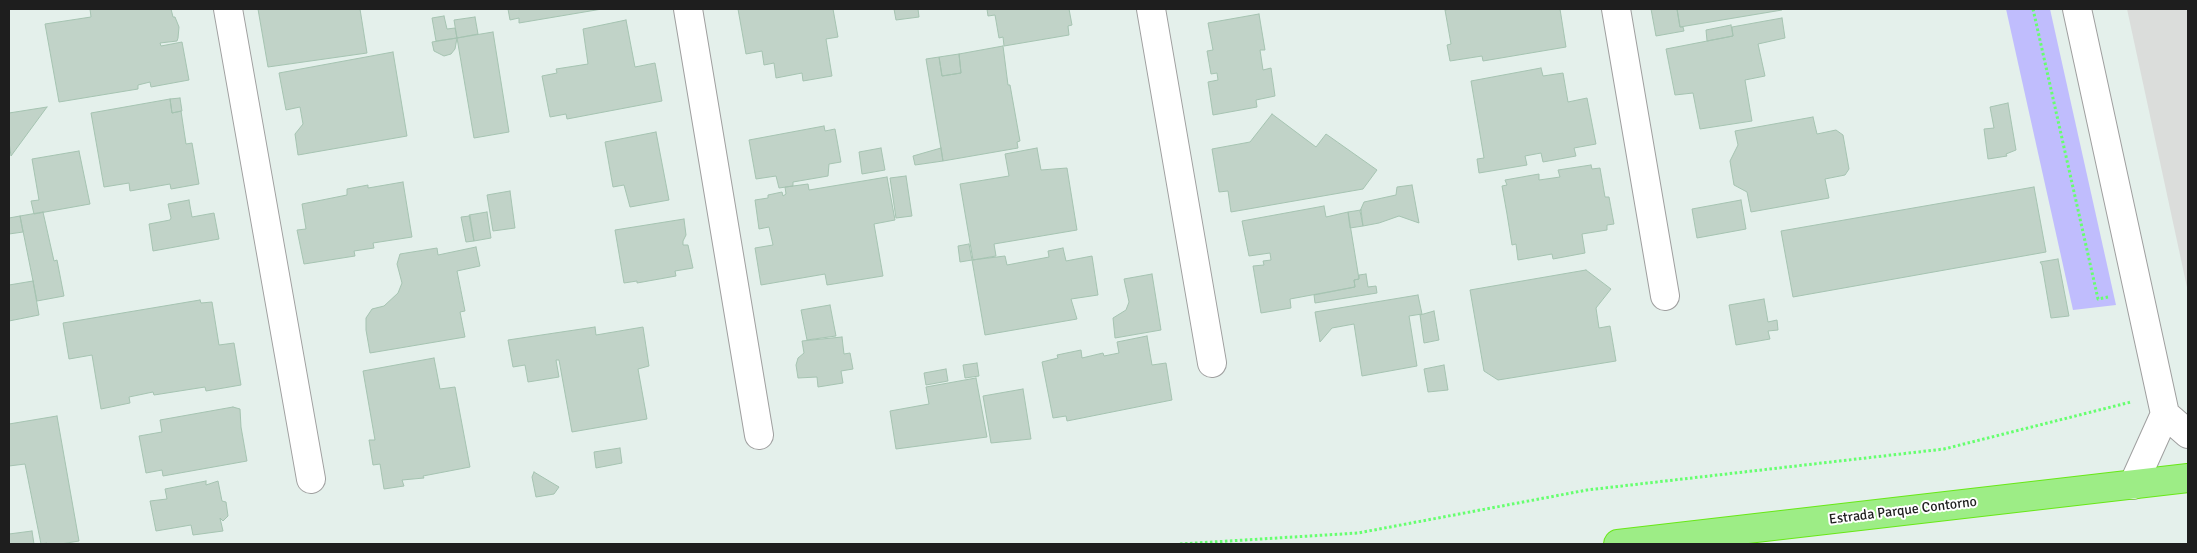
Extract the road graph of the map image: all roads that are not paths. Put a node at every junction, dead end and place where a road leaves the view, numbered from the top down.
1 (228, 9) edge
2 (688, 9) edge
3 (1151, 9) edge
4 (1616, 9) edge
5 (2077, 9) edge
6 (1666, 296) dead end
7 (1212, 362) dead end
8 (2165, 414) junction
9 (2188, 434) edge
10 (759, 435) dead end
11 (2188, 478) edge
12 (311, 479) dead end
13 (2133, 485) junction
14 (1618, 544) edge

1 - 12 street
2 - 10 street
3 - 7 street
4 - 6 street
5 - 8 street
8 - 9 street
8 - 13 street
11 - 13 highway, Estrada Parque Contorno
13 - 14 highway, Estrada Parque Contorno

